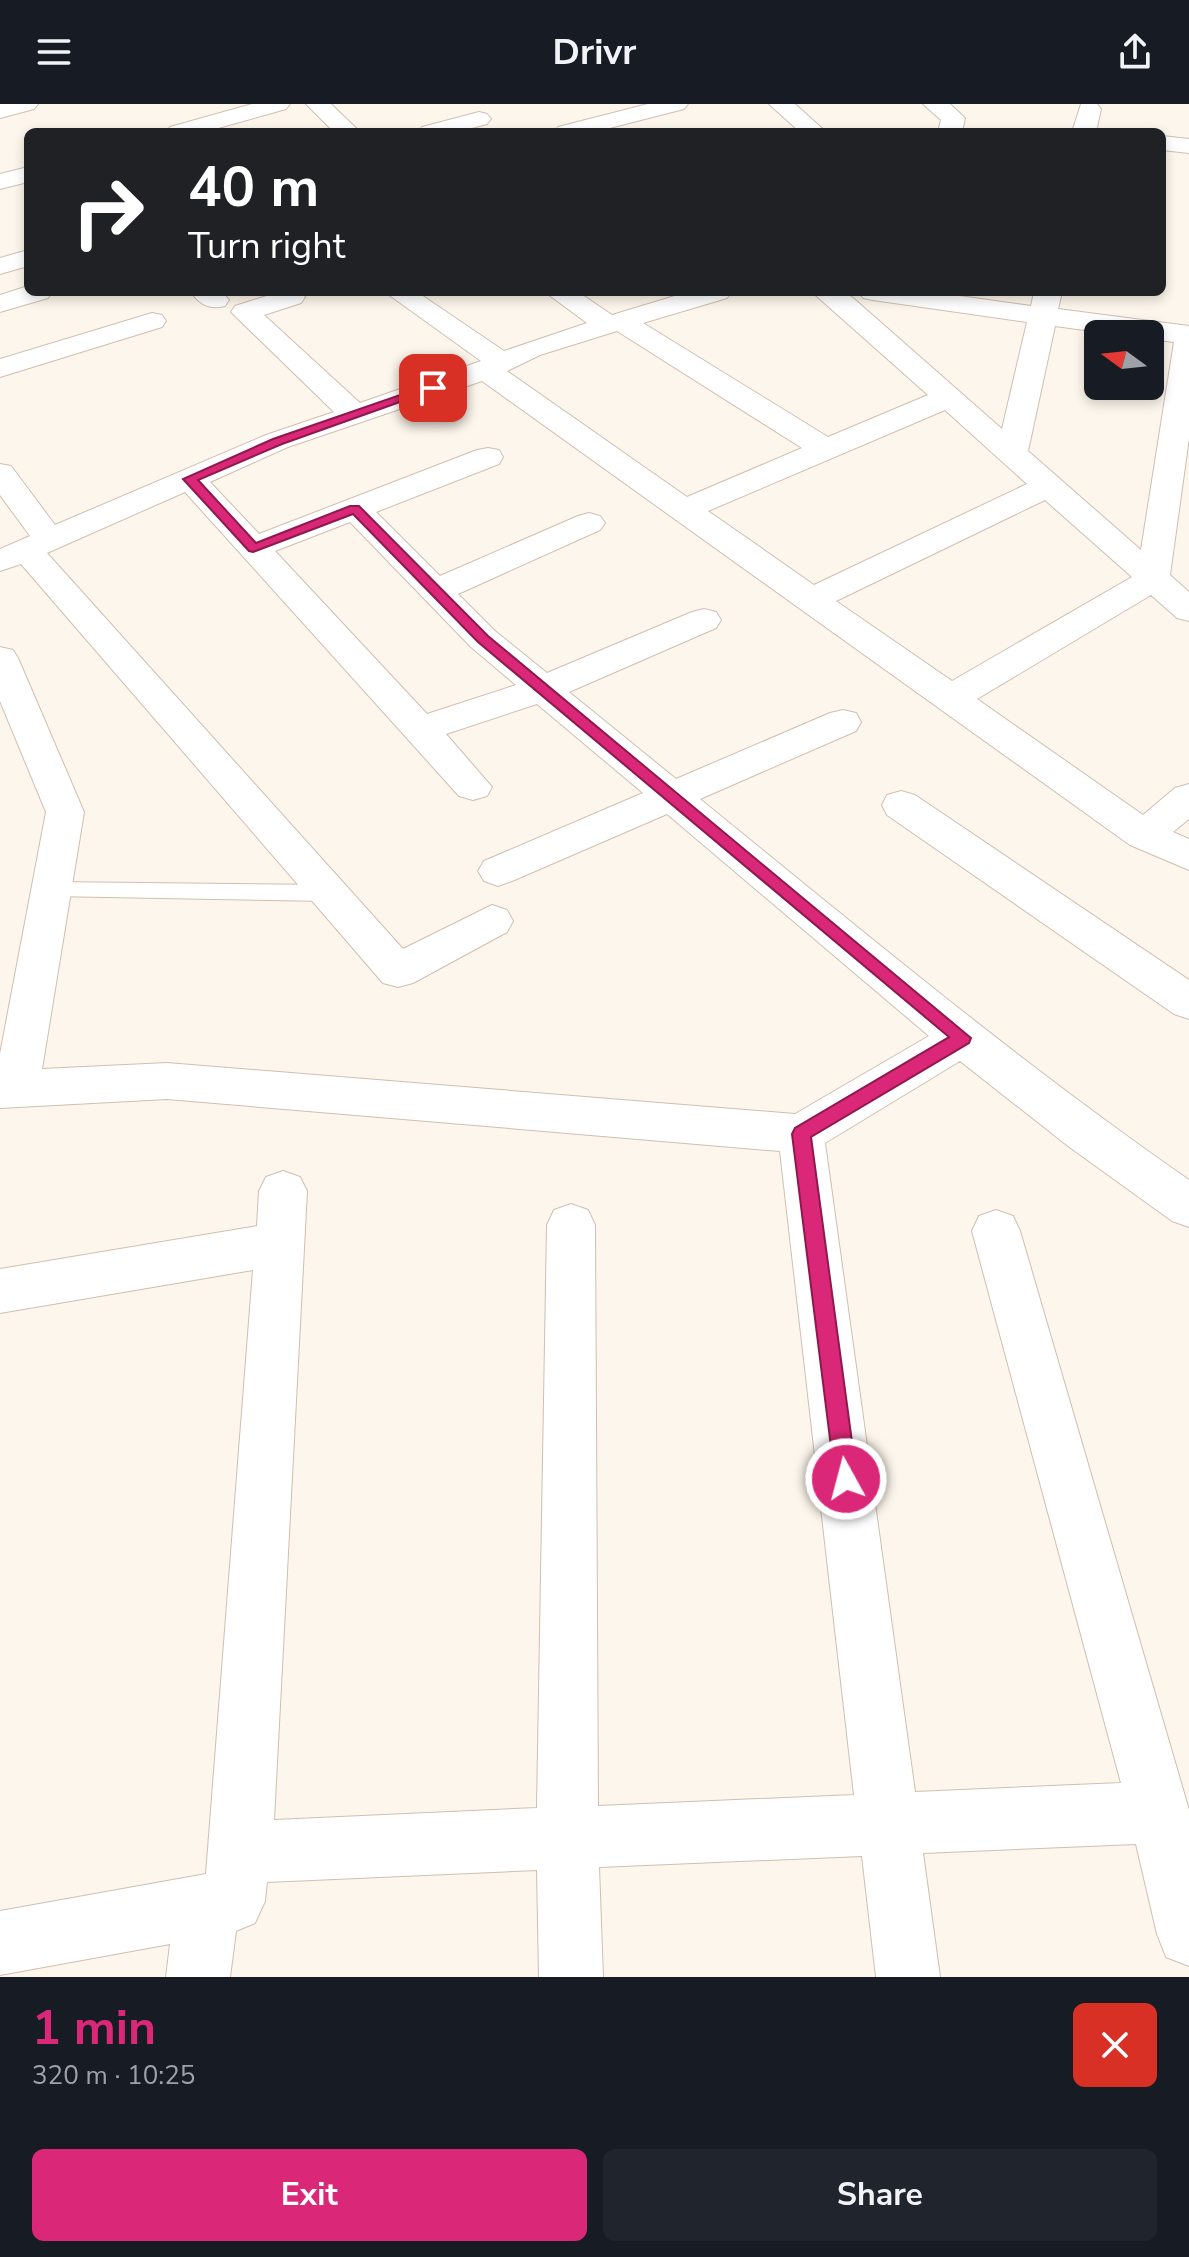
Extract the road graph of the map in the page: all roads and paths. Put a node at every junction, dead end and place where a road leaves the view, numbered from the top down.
1 (26, 104) edge
2 (182, 104) edge
3 (278, 104) edge
4 (318, 104) edge
5 (676, 104) edge
6 (781, 104) edge
7 (935, 104) edge
8 (0, 111) edge
9 (479, 119) dead end
10 (573, 126) edge
11 (211, 128) edge
12 (344, 128) edge
13 (445, 128) edge
14 (809, 128) edge
15 (951, 128) edge
16 (1166, 143) edge
17 (1189, 146) edge
18 (24, 175) edge
19 (0, 182) edge
20 (24, 259) edge
21 (0, 266) edge
22 (25, 296) edge
23 (404, 296) edge
24 (566, 296) edge
25 (704, 296) edge
26 (831, 296) edge
27 (928, 296) edge
28 (291, 297) dead end
29 (0, 304) edge
30 (1046, 304) edge
31 (152, 321) dead end
32 (614, 323) junction
33 (1189, 335) edge
34 (493, 366) junction
35 (0, 368) edge
36 (949, 397) junction
37 (355, 415) junction
38 (825, 449) junction
39 (1012, 454) junction
40 (488, 457) dead end
41 (0, 473) edge
42 (190, 479) junction
43 (1048, 486) junction
44 (355, 509) junction
45 (683, 510) junction
46 (589, 523) dead end
47 (253, 548) junction
48 (25, 550) edge
49 (1153, 579) junction
50 (435, 591) junction
51 (810, 600) junction
52 (1189, 610) edge
53 (704, 620) dead end
54 (0, 658) edge
55 (543, 689) junction
56 (949, 699) junction
57 (843, 722) dead end
58 (420, 730) junction
59 (473, 787) dead end
60 (673, 797) junction
61 (1189, 798) edge
62 (901, 805) dead end
63 (1144, 835) junction
64 (1189, 856) edge
65 (498, 871) dead end
66 (51, 889) junction
67 (328, 893) junction
68 (492, 921) dead end
69 (1189, 1002) edge
70 (962, 1038) junction
71 (8, 1090) edge
72 (801, 1134) junction
73 (283, 1191) dead end
74 (1189, 1206) edge
75 (571, 1225) dead end
76 (996, 1231) dead end
77 (280, 1244) junction
78 (0, 1291) edge
79 (1159, 1812) junction
80 (891, 1824) junction
81 (567, 1838) junction
82 (241, 1852) junction
83 (207, 1906) junction
84 (1189, 1934) edge
85 (0, 1943) edge
86 (198, 1977) edge
87 (571, 1977) edge
88 (908, 1977) edge

1 - 8 street
2 - 11 street
3 - 11 street
4 - 12 street
5 - 10 street
6 - 14 street
7 - 15 street
9 - 13 street
16 - 17 street
18 - 19 street
20 - 21 street
22 - 29 street
23 - 34 street
24 - 32 street
25 - 32 street
26 - 36 street
27 - 30 street
28 - 37 street
30 - 33 street
30 - 39 street
31 - 35 street
32 - 34 street
32 - 38 street
33 - 49 street
34 - 37 street
34 - 45 street
36 - 38 street
36 - 39 street
37 - 42 street
38 - 45 street
39 - 43 street
40 - 44 street
41 - 48 street
42 - 47 street
42 - 48 street
43 - 49 street
43 - 51 street
44 - 47 street
44 - 50 street
45 - 51 street
46 - 50 street
47 - 58 street
48 - 67 street
49 - 52 street
49 - 56 street
50 - 55 street
51 - 56 street
53 - 55 street
54 - 66 street
55 - 58 street
55 - 60 street
56 - 63 street
57 - 60 street
58 - 59 street
60 - 65 street
60 - 70 street
61 - 63 street
62 - 69 street
63 - 64 street
66 - 67 lane
66 - 71 street
67 - 68 street
70 - 72 street
70 - 74 street
71 - 72 street
72 - 80 street
73 - 77 street
75 - 81 street
76 - 79 street
77 - 78 street
77 - 82 street
79 - 80 street
79 - 84 street
80 - 81 street
80 - 88 street
81 - 82 street
81 - 87 street
82 - 83 street
83 - 85 street
83 - 86 street

